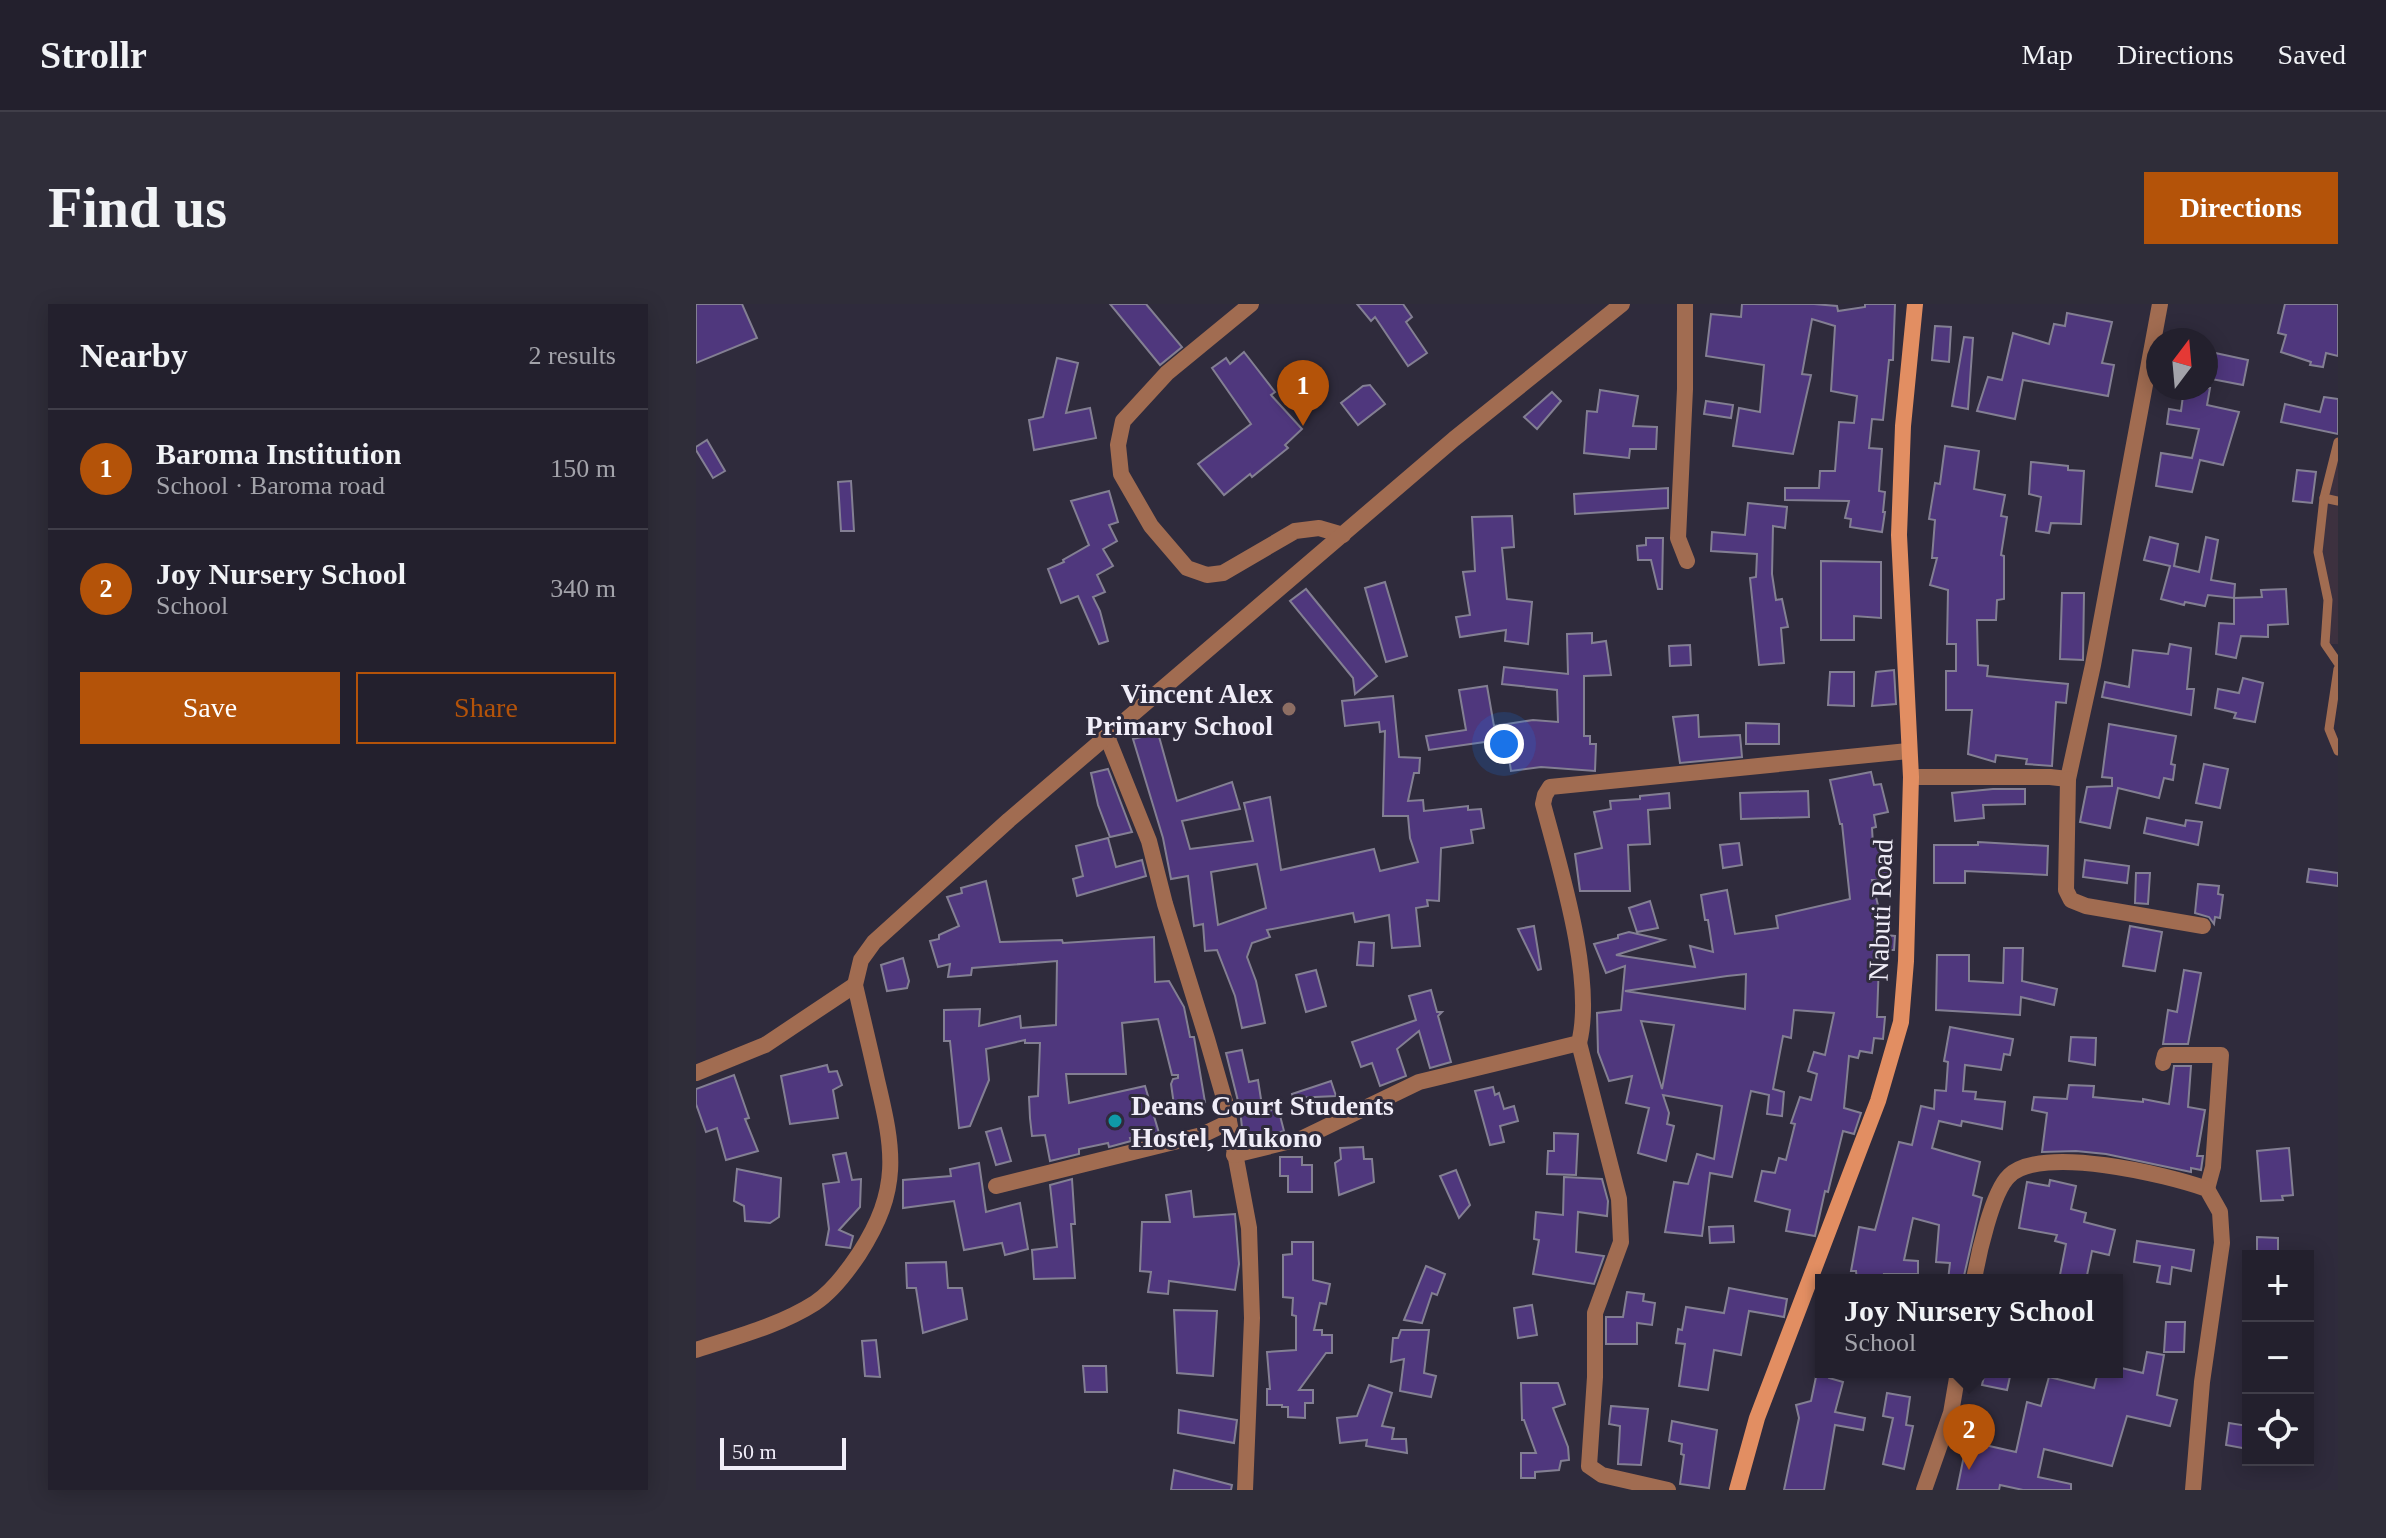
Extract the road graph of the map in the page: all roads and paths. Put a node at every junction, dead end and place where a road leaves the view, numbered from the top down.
1 (1251, 304) edge
2 (1622, 304) edge
3 (1685, 304) edge
4 (1915, 304) edge
5 (2160, 304) edge
6 (2338, 442) edge
7 (2324, 498) junction
8 (2338, 501) edge
9 (1343, 535) junction
10 (1687, 561) dead end
11 (2338, 663) edge
12 (2338, 669) edge
13 (1108, 739) junction
14 (1908, 751) junction
15 (2338, 751) edge
16 (1911, 777) junction
17 (2068, 779) junction
18 (2203, 926) dead end
19 (855, 985) junction
20 (1579, 1043) junction
21 (2163, 1063) dead end
22 (696, 1073) edge
23 (1229, 1122) junction
24 (1234, 1155) junction
25 (996, 1186) dead end
26 (2207, 1189) junction
27 (1975, 1274) edge
28 (696, 1350) edge
29 (1957, 1378) edge
30 (1245, 1490) edge
31 (1668, 1490) edge
32 (1737, 1490) edge
33 (1924, 1490) edge
34 (2193, 1490) edge

1 - 9 street
2 - 9 street
3 - 10 street
4 - 14 street, Nabuti Road
5 - 17 street
6 - 7 lane
7 - 8 lane
7 - 11 lane
9 - 13 street
12 - 15 lane
13 - 19 street
13 - 23 street
14 - 16 street, Nabuti Road
14 - 20 street
16 - 17 street
16 - 32 street, Nabuti Road
17 - 18 street
19 - 22 street
19 - 28 street
20 - 24 street
20 - 31 street
21 - 26 street
23 - 24 street
23 - 25 street
24 - 30 street
26 - 27 street
26 - 34 street
29 - 33 street

